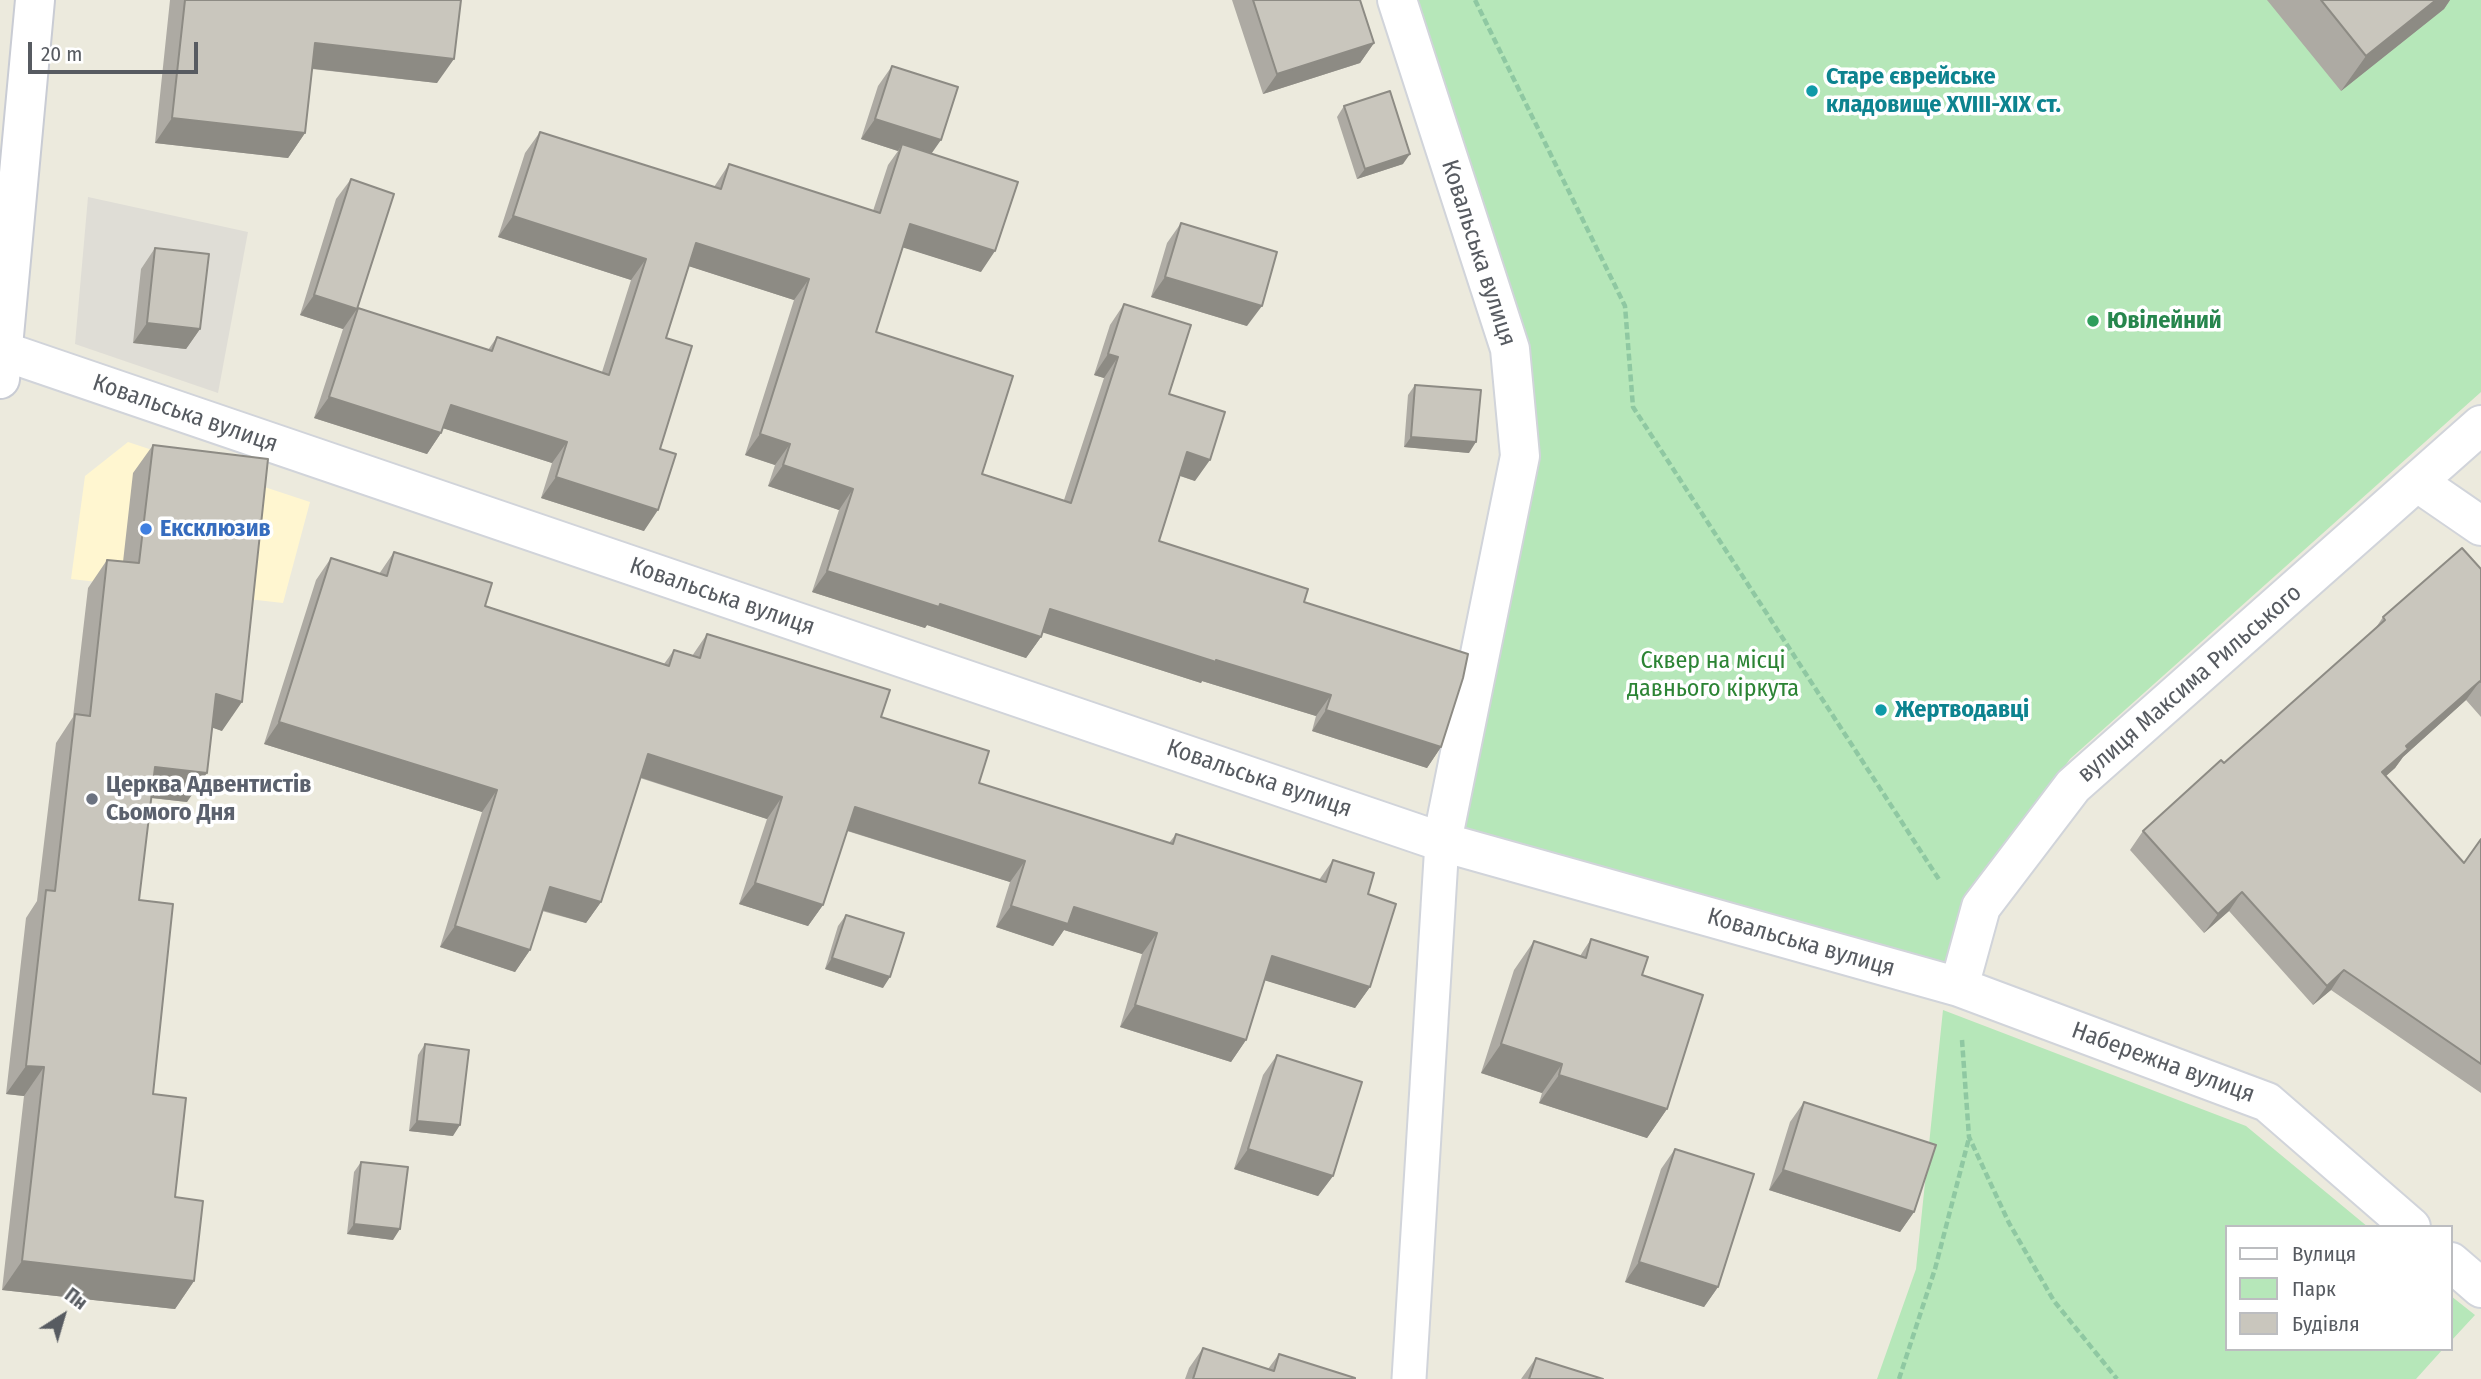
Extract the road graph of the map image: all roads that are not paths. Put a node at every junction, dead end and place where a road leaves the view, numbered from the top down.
1 (35, 0) edge
2 (1397, 0) edge
3 (1, 365) edge
4 (2481, 425) edge
5 (2417, 482) junction
6 (2481, 526) edge
7 (1441, 842) junction
8 (1959, 987) junction
9 (2409, 1225) edge
10 (2453, 1264) edge
11 (2481, 1288) edge
12 (1409, 1379) edge

1 - 3 street
2 - 7 street, Ковальська вулиця
3 - 7 street, Ковальська вулиця
4 - 5 street, вулиця Максима Рильського
5 - 6 street
5 - 8 street, вулиця Максима Рильського
7 - 8 street, Ковальська вулиця
7 - 12 lane
8 - 9 street, Набережна вулиця
10 - 11 street

